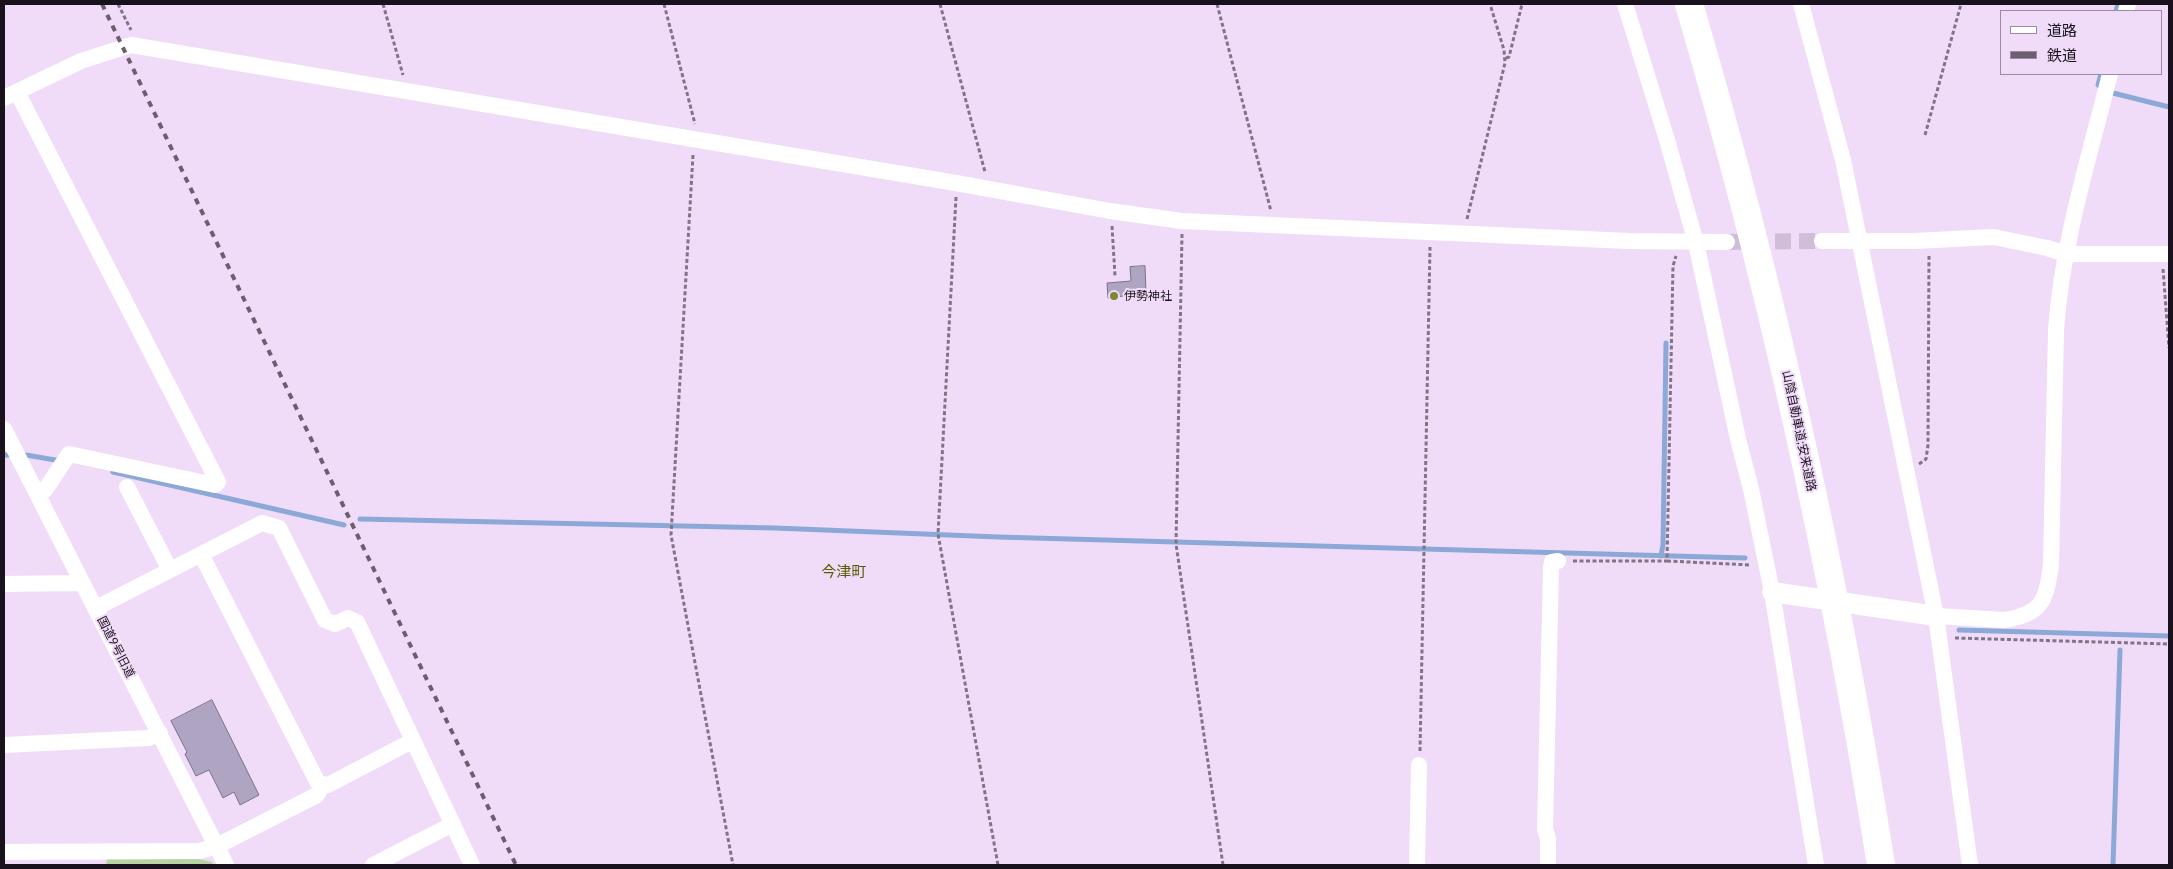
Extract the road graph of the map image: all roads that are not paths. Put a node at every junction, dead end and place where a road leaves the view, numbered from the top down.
1 (1625, 4) edge
2 (1688, 4) edge
3 (1699, 4) edge
4 (1801, 4) edge
5 (2110, 75) edge
6 (10, 95) edge
7 (1822, 241) tunnel mouth
8 (1861, 241) junction
9 (1727, 242) tunnel mouth
10 (1688, 243) junction
11 (2066, 254) junction
12 (2166, 254) edge
13 (4, 429) edge
14 (127, 487) dead end
15 (38, 495) junction
16 (201, 554) junction
17 (1558, 560) road end
18 (1832, 563) junction
19 (170, 570) junction
20 (83, 583) junction
21 (4, 584) edge
22 (1772, 592) junction
23 (96, 608) junction
24 (1936, 616) junction
25 (1843, 622) junction
26 (160, 733) junction
27 (412, 741) junction
28 (4, 745) edge
29 (1420, 765) road end
30 (323, 784) junction
31 (452, 824) junction
32 (216, 846) junction
33 (4, 852) edge
34 (96, 858) edge
35 (226, 865) edge
36 (373, 865) edge
37 (472, 865) edge
38 (1417, 865) edge
39 (1548, 865) edge
40 (1816, 865) edge
41 (1881, 865) edge
42 (1891, 865) edge
43 (1970, 865) edge

1 - 10 street
2 - 18 highway, 山陰自動車道;安来道路
3 - 18 highway, 山陰自動車道;安来道路
4 - 8 street
5 - 11 street
6 - 10 street
6 - 15 street
7 - 8 street
8 - 11 street
8 - 24 street
9 - 10 street
10 - 22 street
11 - 12 street
11 - 24 street
13 - 15 street, 国道9号旧道
14 - 19 street
15 - 20 street, 国道9号旧道
16 - 19 street
16 - 27 street
16 - 30 street
17 - 39 street
18 - 25 highway, 山陰自動車道;安来道路
19 - 23 street
20 - 21 street
20 - 23 street, 国道9号旧道
22 - 24 street
22 - 40 street
23 - 26 street, 国道9号旧道
24 - 43 street
25 - 41 highway, 山陰自動車道;安来道路
25 - 42 highway, 山陰自動車道;安来道路
26 - 28 street
26 - 32 street, 国道9号旧道
27 - 30 street
27 - 31 street
29 - 38 street
30 - 32 street
31 - 36 street
31 - 37 street
32 - 34 street
32 - 35 street, 国道9号旧道
33 - 34 street

